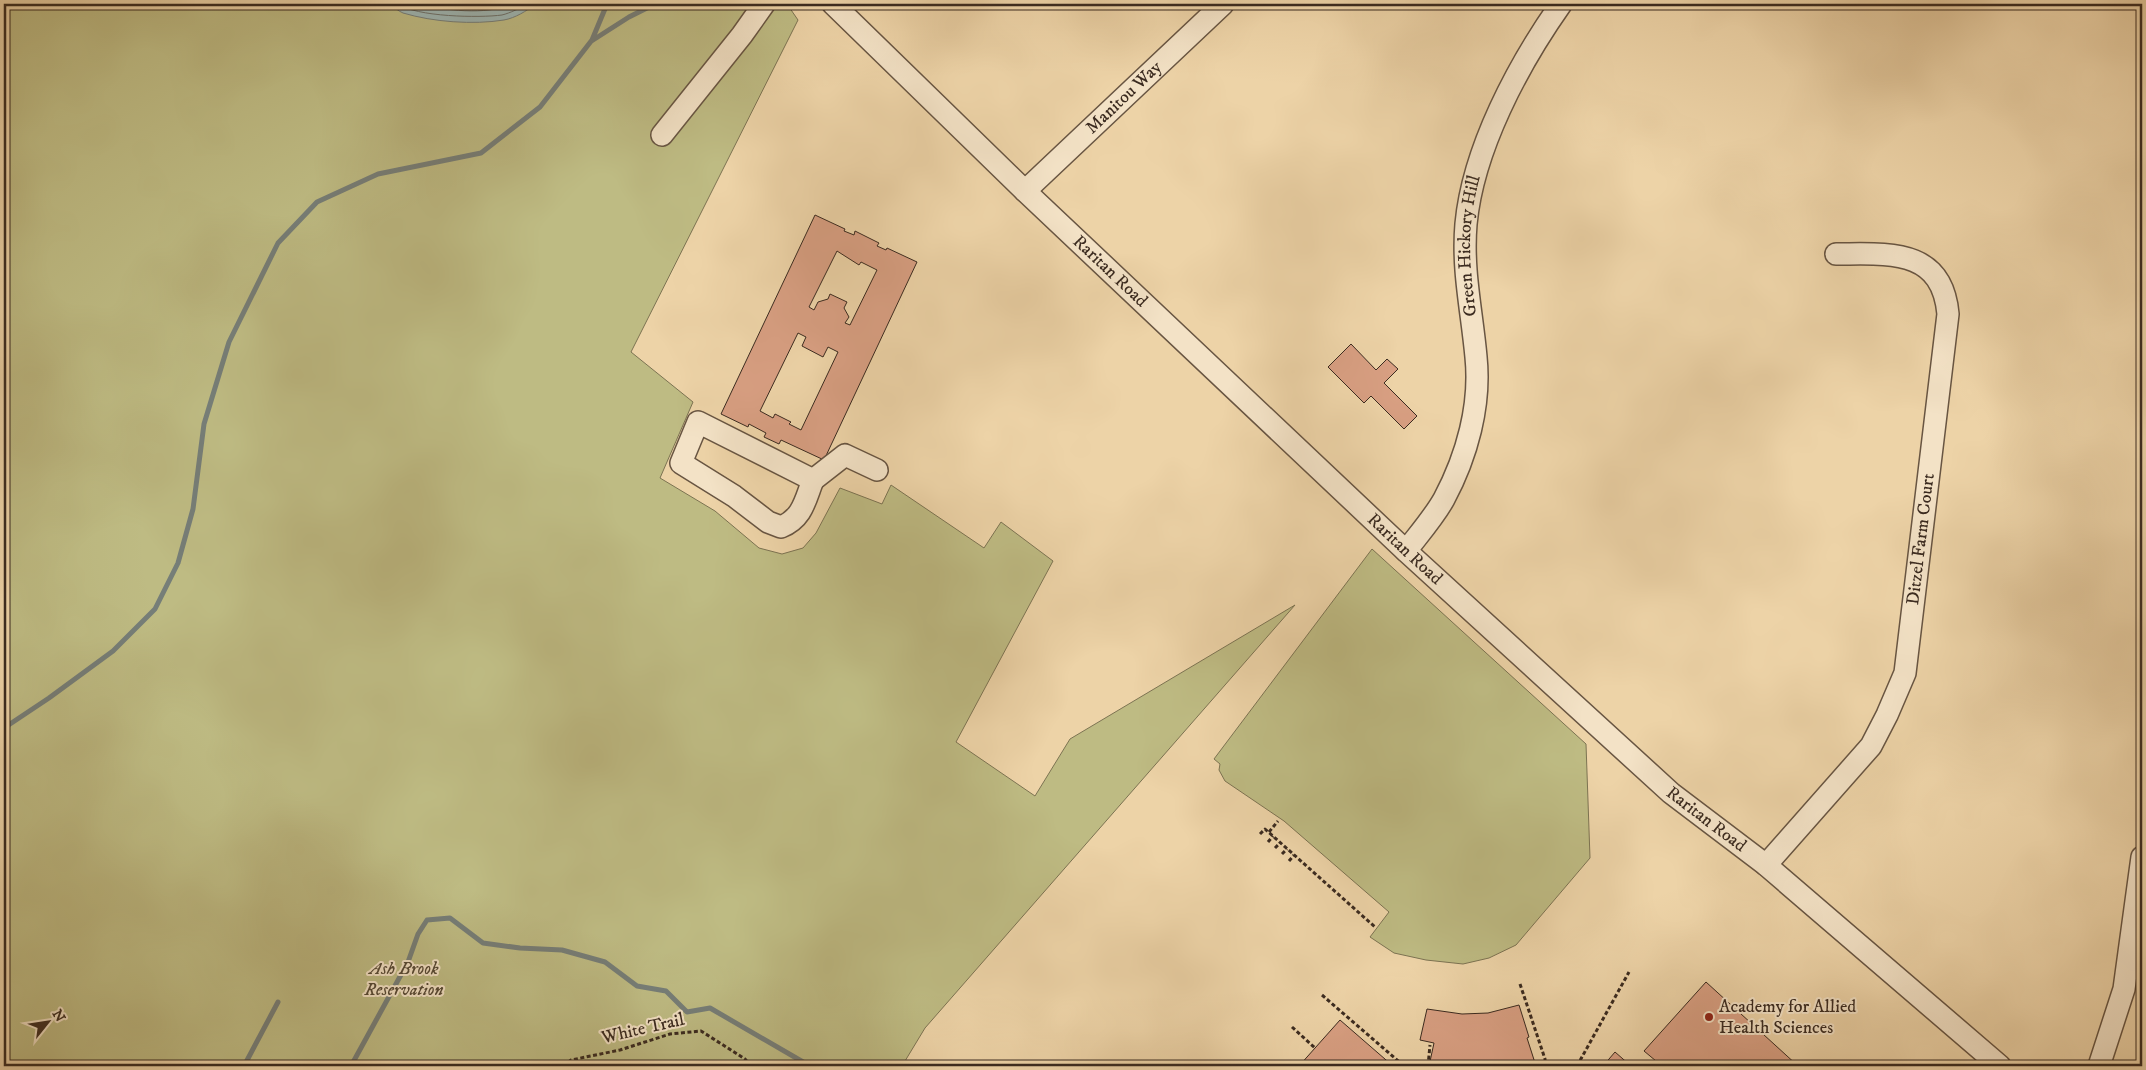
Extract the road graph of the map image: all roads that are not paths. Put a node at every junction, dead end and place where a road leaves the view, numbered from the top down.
1 (764, 4) edge
2 (833, 4) edge
3 (1223, 4) edge
4 (1562, 4) edge
5 (662, 135) dead end
6 (1025, 192) junction
7 (1836, 254) dead end
8 (877, 470) dead end
9 (813, 480) junction
10 (1406, 551) junction
11 (2142, 857) edge
12 (1766, 865) junction
13 (2137, 933) edge
14 (2000, 1066) edge
15 (2099, 1066) edge

1 - 5 street
2 - 6 street, Raritan Road
3 - 6 street, Manitou Way
4 - 10 street, Green Hickory Hill
6 - 10 street, Raritan Road
7 - 12 street, Ditzel Farm Court
8 - 9 street
9 - 9 street
10 - 12 street, Raritan Road
11 - 13 street
12 - 14 street, Raritan Road
13 - 15 street

